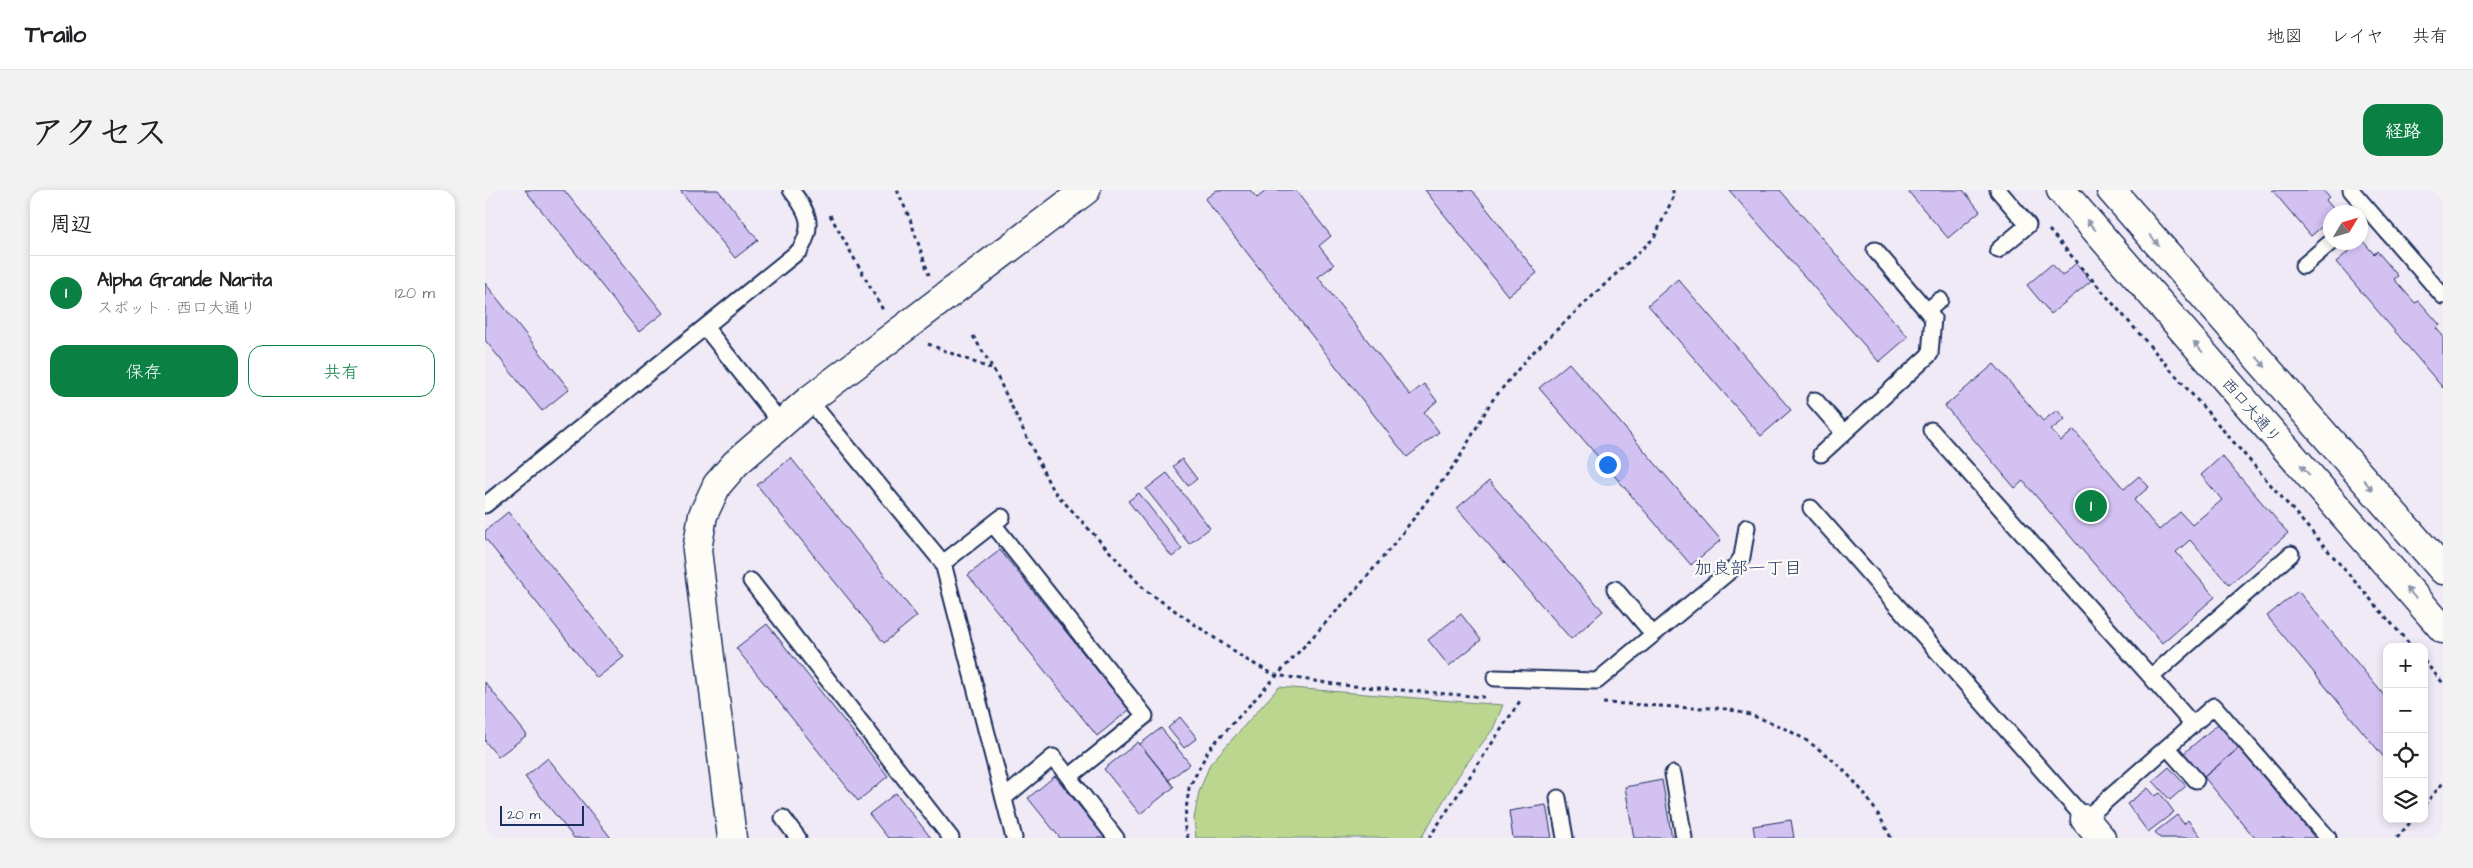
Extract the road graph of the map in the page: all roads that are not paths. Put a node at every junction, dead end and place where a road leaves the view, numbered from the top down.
1 (791, 190) edge
2 (1086, 190) edge
3 (1998, 190) edge
4 (2061, 190) edge
5 (2111, 190) edge
6 (2351, 190) edge
7 (2359, 205) edge
8 (2368, 217) edge
9 (2323, 249) edge
10 (1875, 250) dead end
11 (1998, 250) dead end
12 (2303, 266) dead end
13 (2443, 296) edge
14 (1941, 300) dead end
15 (1929, 310) junction
16 (705, 327) junction
17 (809, 400) junction
18 (1815, 400) dead end
19 (781, 423) junction
20 (1931, 430) dead end
21 (1844, 433) junction
22 (1821, 454) dead end
23 (485, 505) edge
24 (1811, 508) dead end
25 (1747, 527) dead end
26 (2291, 554) dead end
27 (943, 563) junction
28 (2443, 570) edge
29 (751, 581) dead end
30 (1615, 589) dead end
31 (1647, 627) dead end
32 (2443, 630) edge
33 (2151, 677) junction
34 (1495, 678) dead end
35 (2193, 725) junction
36 (2167, 747) junction
37 (1673, 774) dead end
38 (1069, 777) junction
39 (2196, 780) dead end
40 (1004, 798) junction
41 (1558, 798) dead end
42 (783, 818) dead end
43 (2093, 828) edge
44 (732, 838) edge
45 (798, 838) edge
46 (951, 838) edge
47 (1014, 838) edge
48 (1116, 838) edge
49 (1565, 838) edge
50 (1684, 838) edge
51 (2328, 838) edge

1 - 16 lane
2 - 17 street
3 - 11 lane
32 -> 4 street, 西口大通り
5 -> 28 street
6 - 7 lane
8 - 13 lane
9 - 12 lane
10 - 15 lane
14 - 15 lane
15 - 21 lane
16 - 19 lane
16 - 23 lane
17 - 19 street
17 - 27 lane
18 - 21 lane
19 - 44 street
20 - 33 lane
21 - 22 lane
24 - 43 lane
25 - 34 lane
26 - 33 lane
27 - 38 lane
27 - 40 lane
29 - 46 lane
30 - 31 lane
33 - 35 lane
35 - 36 lane
35 - 51 lane
36 - 39 lane
36 - 43 lane
37 - 50 lane
38 - 40 lane
38 - 48 lane
40 - 47 lane
41 - 49 lane
42 - 45 lane

